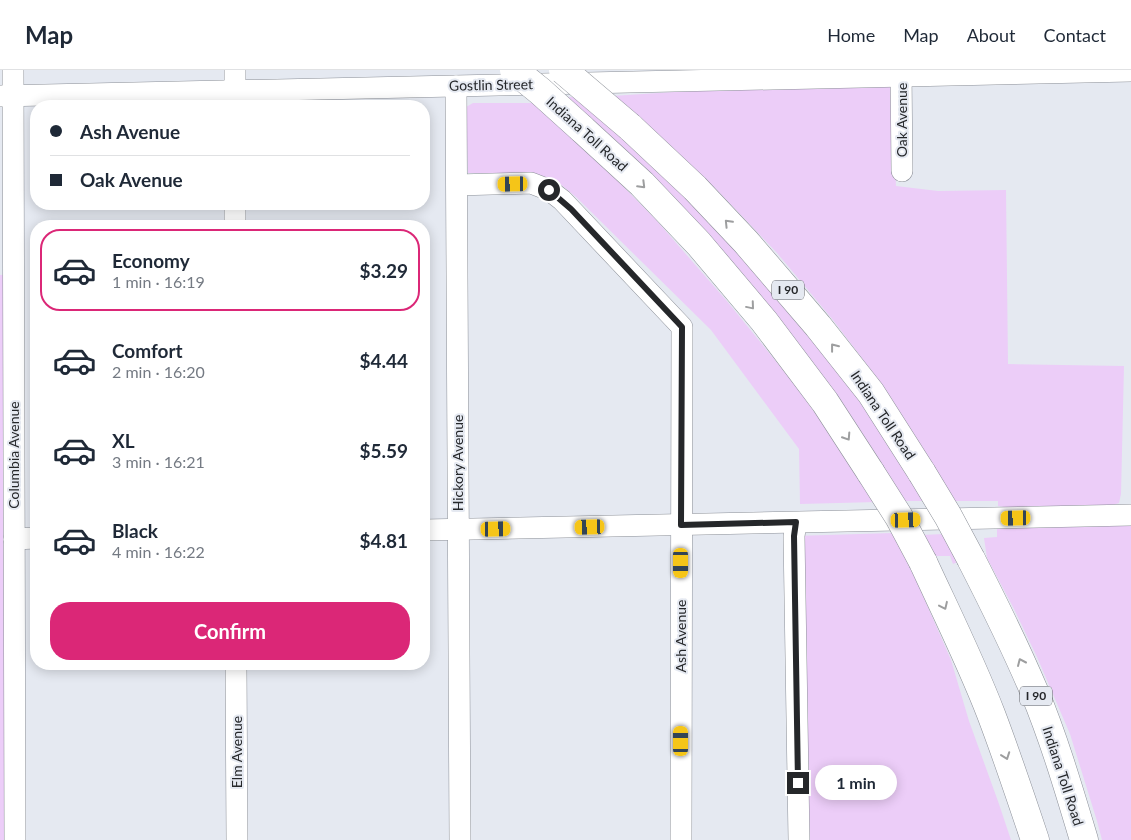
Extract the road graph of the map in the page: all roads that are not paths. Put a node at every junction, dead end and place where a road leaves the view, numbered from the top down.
1 (13, 70) edge
2 (514, 70) edge
3 (563, 70) edge
4 (1131, 71) edge
5 (901, 73) edge
6 (679, 76) edge
7 (456, 86) junction
8 (235, 89) edge
9 (6, 96) edge
10 (902, 171) dead end
11 (457, 185) junction
12 (1131, 515) edge
13 (796, 522) junction
14 (681, 525) junction
15 (458, 529) junction
16 (430, 530) edge
17 (30, 538) edge
18 (14, 539) junction
19 (236, 670) edge
20 (14, 840) edge
21 (237, 840) edge
22 (460, 840) edge
23 (681, 840) edge
24 (799, 840) edge
25 (1035, 840) edge
26 (1084, 840) edge

1 - 9 street, Columbia Avenue
2 -> 25 highway, Indiana Toll Road / I 90, bridge
26 -> 3 highway, Indiana Toll Road / I 90, bridge
4 - 5 street, Gostlin Street
5 - 6 street, Gostlin Street
5 - 10 street, Oak Avenue
6 - 7 street, Gostlin Street
7 - 8 street, Gostlin Street
7 - 11 street, Hickory Avenue
8 - 9 street, Gostlin Street
9 - 18 street, Columbia Avenue
11 - 14 street, Ash Avenue
11 - 15 street, Hickory Avenue
12 - 13 street
13 - 14 street
13 - 24 street
14 - 15 street
14 - 23 street, Ash Avenue
15 - 16 street
15 - 22 street, Hickory Avenue
17 - 18 street
18 - 20 street, Columbia Avenue
19 - 21 street, Elm Avenue

